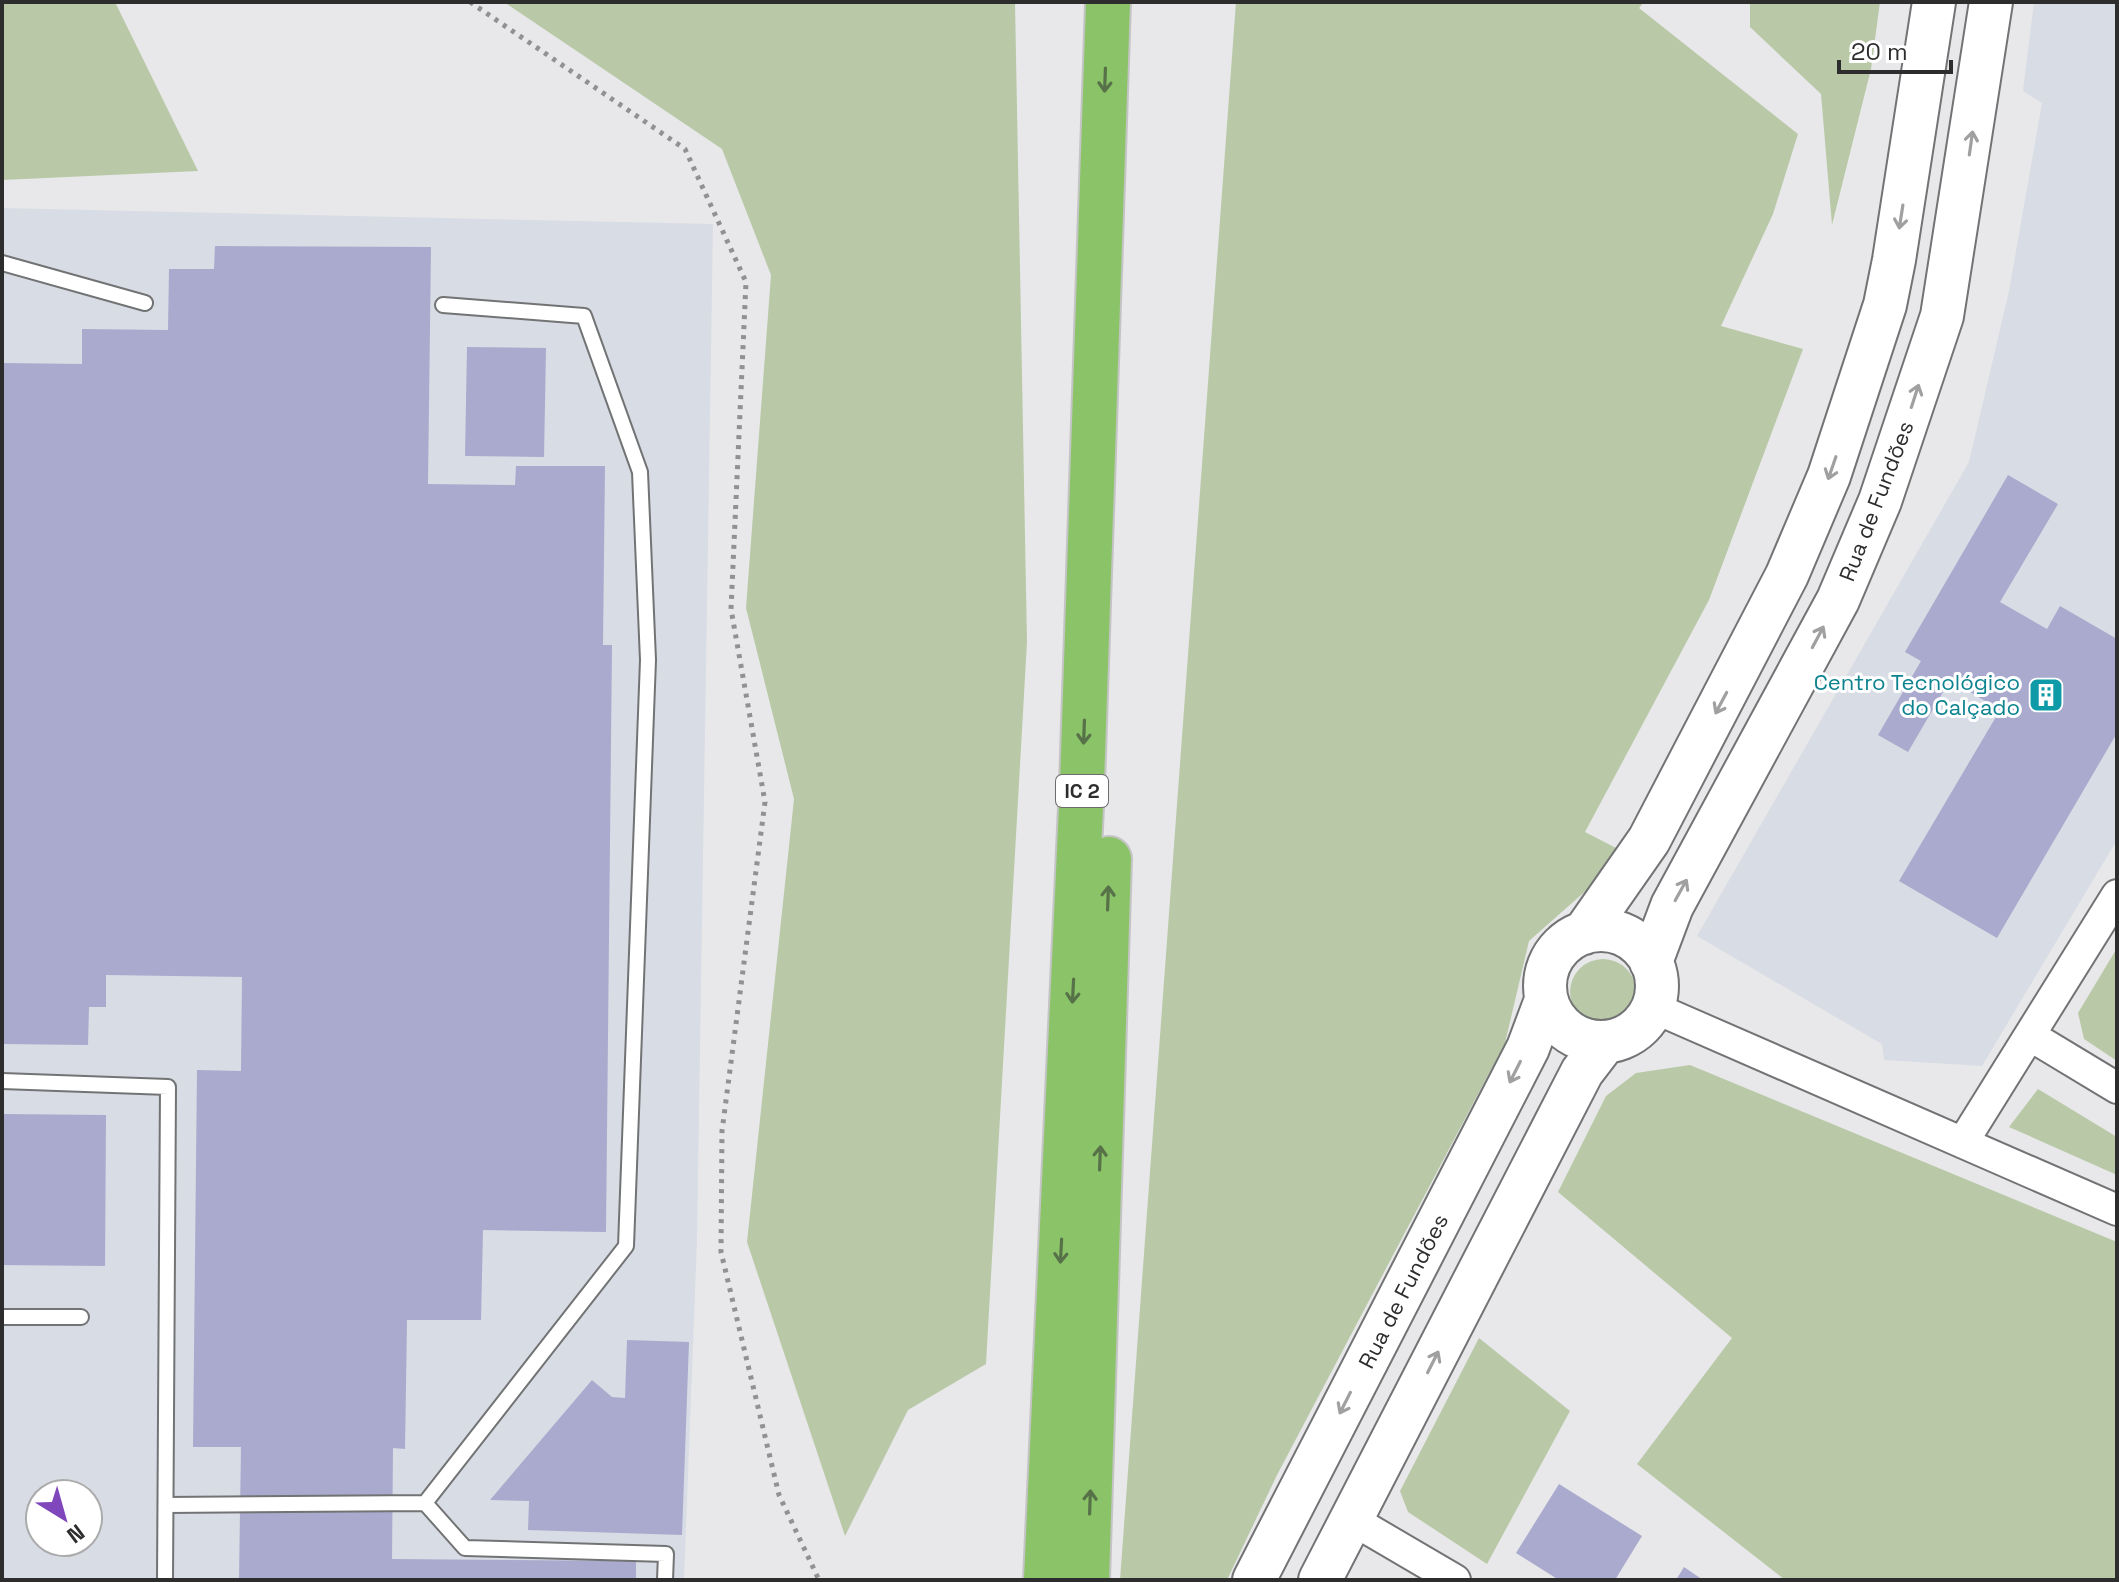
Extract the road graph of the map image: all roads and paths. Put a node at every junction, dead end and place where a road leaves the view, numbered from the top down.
1 (470, 2) edge
2 (1108, 2) edge
3 (1137, 2) edge
4 (1934, 2) edge
5 (1991, 2) edge
6 (2, 263) edge
7 (145, 303) dead end
8 (443, 305) dead end
9 (2117, 895) edge
10 (1584, 933) junction
11 (1651, 962) junction
12 (1546, 1000) junction
13 (1652, 1007) junction
14 (2031, 1036) junction
15 (1605, 1042) junction
16 (2, 1081) edge
17 (2117, 1088) edge
18 (1963, 1142) junction
19 (2117, 1210) edge
20 (2, 1317) edge
21 (81, 1317) dead end
22 (425, 1503) junction
23 (166, 1505) junction
24 (1351, 1519) junction
25 (165, 1580) edge
26 (665, 1580) edge
27 (819, 1580) edge
28 (1046, 1580) edge
29 (1087, 1580) edge
30 (1254, 1580) edge
31 (1320, 1580) edge
32 (1455, 1580) edge

1 - 27 path
2 -> 28 highway, IC 2
29 -> 3 highway, IC 2
4 -> 10 main road, Rua de Fundões
11 -> 5 main road, Rua de Fundões
6 - 7 lane
8 - 22 lane
9 - 14 street
10 - 11 main road
10 - 12 main road, Rua de Fundões
11 - 13 main road, Rua de Fundões
12 - 15 main road
12 -> 30 main road, Rua de Fundões
13 - 15 main road
13 - 18 street
14 - 17 street
14 - 18 street
24 -> 15 main road
16 - 23 lane
18 - 19 street
20 - 21 lane
22 - 23 lane
22 - 26 lane
23 - 25 lane
24 - 31 main road
24 - 32 street

